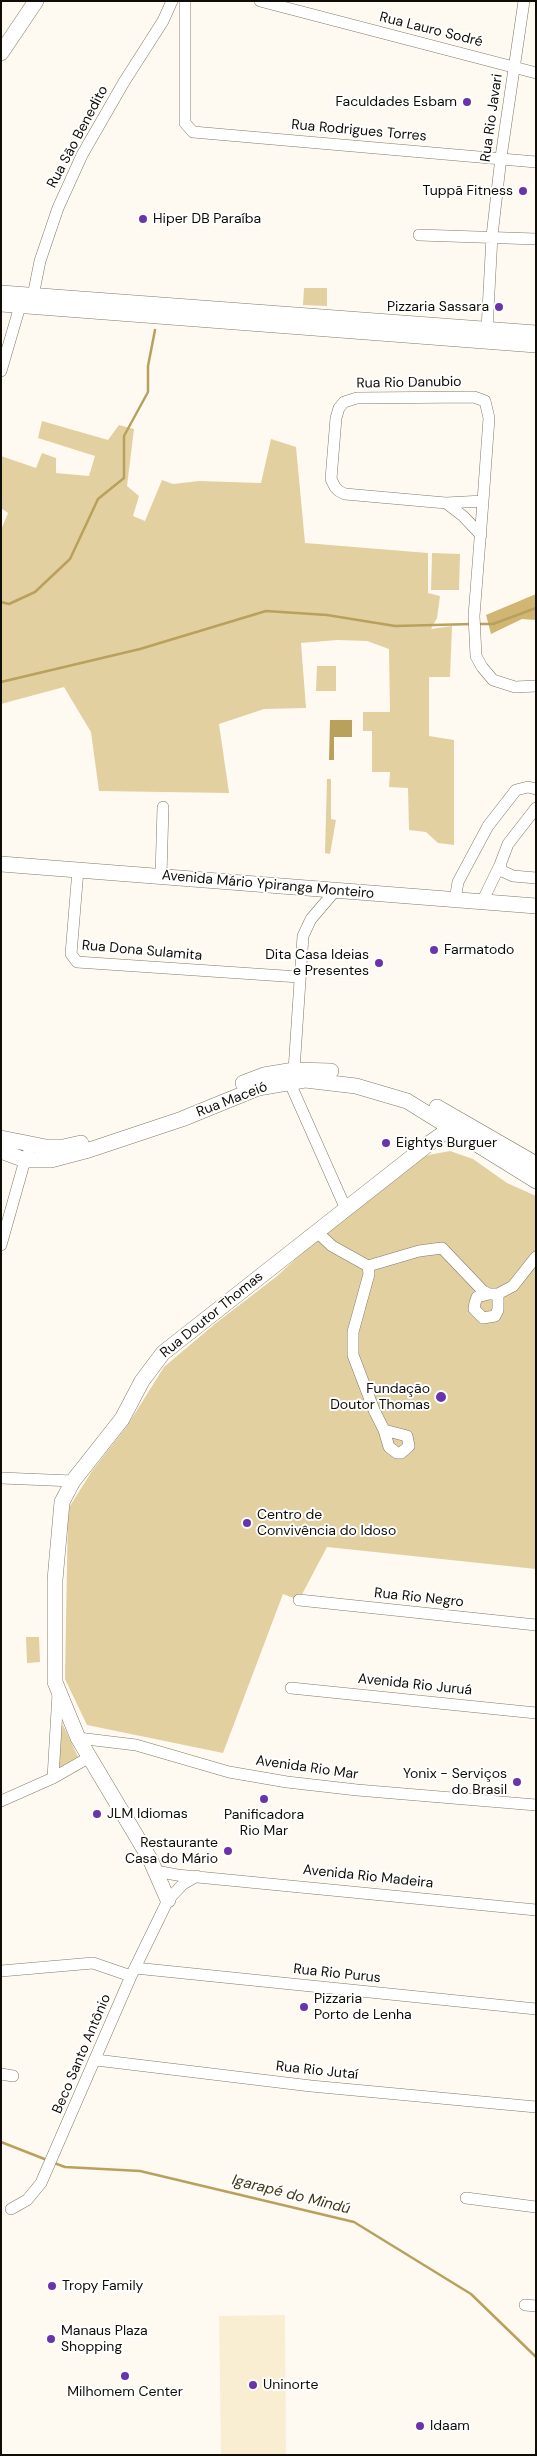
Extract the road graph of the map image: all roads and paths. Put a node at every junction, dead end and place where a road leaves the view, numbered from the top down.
1 (36, 1) edge
2 (172, 1) edge
3 (185, 1) edge
4 (260, 1) edge
5 (524, 1) edge
6 (1, 53) edge
7 (514, 67) junction
8 (536, 73) edge
9 (501, 157) junction
10 (536, 162) edge
11 (418, 235) dead end
12 (492, 236) junction
13 (536, 239) edge
14 (1, 293) edge
15 (33, 296) junction
16 (1, 304) edge
17 (20, 306) junction
18 (487, 328) junction
19 (536, 332) edge
20 (536, 345) edge
21 (1, 372) edge
22 (483, 502) junction
23 (446, 503) junction
24 (480, 535) junction
25 (536, 686) edge
26 (536, 789) edge
27 (163, 807) dead end
28 (536, 808) edge
29 (1, 864) edge
30 (500, 865) junction
31 (78, 870) junction
32 (161, 876) junction
33 (536, 878) edge
34 (335, 891) junction
35 (455, 900) junction
36 (482, 902) junction
37 (536, 906) edge
38 (299, 977) junction
39 (292, 1076) junction
40 (434, 1117) junction
41 (454, 1130) junction
42 (470, 1133) junction
43 (1, 1138) edge
44 (430, 1142) junction
45 (32, 1145) junction
46 (420, 1152) junction
47 (10, 1156) edge
48 (536, 1164) edge
49 (536, 1181) edge
50 (345, 1208) junction
51 (316, 1231) junction
52 (1, 1245) edge
53 (536, 1257) edge
54 (368, 1266) junction
55 (384, 1430) dead end
56 (1, 1478) edge
57 (73, 1481) junction
58 (300, 1600) dead end
59 (536, 1625) edge
60 (291, 1688) dead end
61 (58, 1693) junction
62 (536, 1712) edge
63 (78, 1738) junction
64 (88, 1758) junction
65 (53, 1778) junction
66 (1, 1801) edge
67 (536, 1805) edge
68 (156, 1871) junction
69 (197, 1876) junction
70 (168, 1900) junction
71 (536, 1910) edge
72 (1, 1971) edge
73 (133, 1972) junction
74 (536, 2009) edge
75 (96, 2060) junction
76 (1, 2074) edge
77 (13, 2076) dead end
78 (536, 2107) edge
79 (466, 2198) dead end
80 (536, 2207) edge
81 (11, 2209) dead end

1 - 6 main road
2 - 15 street, Rua São Benedito
3 - 9 street, Rua Rodrigues Torres
4 - 7 street, Rua Lauro Sodré
5 - 7 street, Rua Rio Javari
7 - 8 street, Rua Lauro Sodré
7 - 9 street, Rua Rio Javari
9 - 10 street, Rua Rodrigues Torres
9 - 12 street, Rua Rio Javari
11 - 12 street
12 - 13 street
12 - 18 street, Rua Rio Javari
14 - 15 main road
15 - 18 main road
16 - 17 main road
17 - 20 main road
17 - 21 street
18 - 19 main road
22 - 23 street, Rua Rio Danubio
22 - 23 street, Rua Rio Danubio
22 - 24 street, Rua Rio Danubio
23 - 24 street
24 - 25 street, Rua Rio Danubio
26 - 35 street
27 - 32 street
28 - 30 street
29 - 31 main road, Avenida Mário Ypiranga Monteiro
30 - 33 street
30 - 36 street
31 - 32 main road, Avenida Mário Ypiranga Monteiro
31 - 38 street, Rua Dona Sulamita
32 - 34 main road, Avenida Mário Ypiranga Monteiro
34 - 35 main road, Avenida Mário Ypiranga Monteiro
34 - 38 street
35 - 36 main road, Avenida Mário Ypiranga Monteiro
36 - 37 main road, Avenida Mário Ypiranga Monteiro
38 - 39 street
39 - 40 main road, Rua Maceió
39 - 42 main road, Rua Maceió
39 - 45 main road, Rua Maceió
39 - 47 main road, Rua Maceió
39 - 50 street
40 - 41 main road, Rua Maceió
40 - 44 main road
41 - 42 main road, Rua Doutor Thomas
41 - 44 main road, Rua Doutor Thomas
42 - 46 main road, Rua Doutor Thomas
42 - 48 main road, Rua Maceió
42 - 49 main road, Rua Maceió
43 - 45 main road, Rua Maceió
44 - 46 main road, Rua Doutor Thomas
45 - 47 street
46 - 50 main road, Rua Doutor Thomas
47 - 52 street
50 - 51 main road, Rua Doutor Thomas
51 - 54 street
51 - 57 main road, Rua Doutor Thomas
53 - 54 street
54 - 55 street
56 - 57 street
57 - 61 main road, Rua Doutor Thomas
58 - 59 street, Rua Rio Negro
60 - 62 street, Avenida Rio Juruá
61 - 63 main road, Rua Doutor Thomas
61 - 65 street, Rua Doutor Thomas
63 - 64 main road, Rua Doutor Thomas
63 - 67 street, Avenida Rio Mar
64 - 65 street
64 - 68 main road, Rua Doutor Thomas
65 - 66 street
68 - 69 street, Avenida Rio Madeira
68 - 70 main road, Rua Doutor Thomas
69 - 70 street
69 - 71 street, Avenida Rio Madeira
70 - 73 street, Beco Santo Antônio
72 - 73 street, Rua Rio Purus
73 - 74 street, Rua Rio Purus
73 - 75 street, Beco Santo Antônio
75 - 78 street, Rua Rio Jutaí
75 - 81 street, Beco Santo Antônio
76 - 77 street
79 - 80 street

